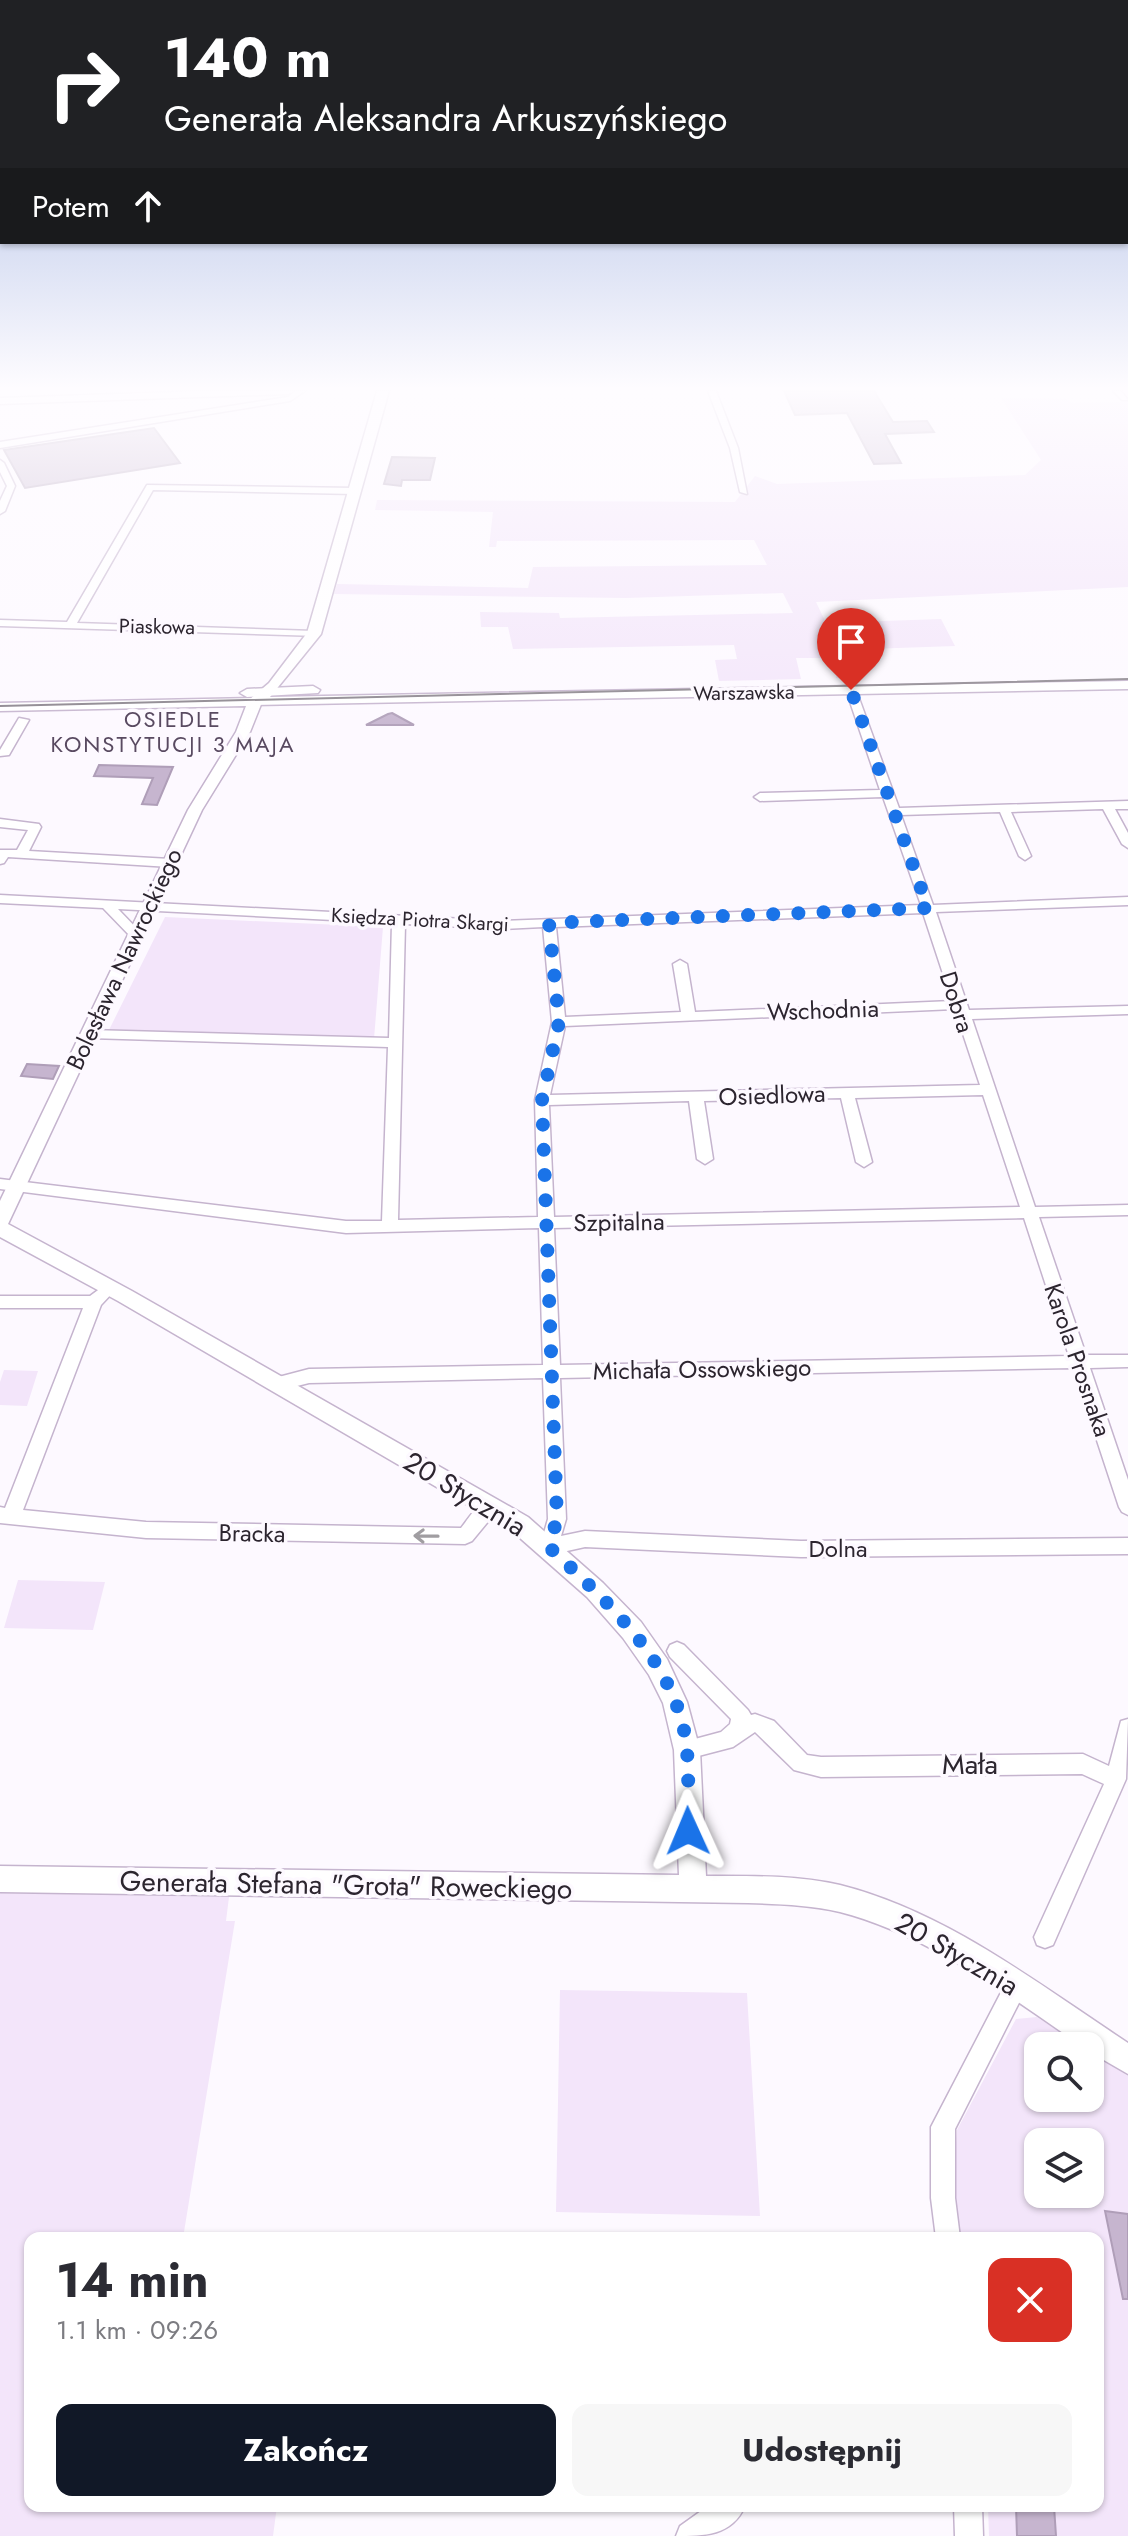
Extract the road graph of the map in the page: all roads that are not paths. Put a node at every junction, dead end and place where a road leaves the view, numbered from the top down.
1 (137, 509) edge
2 (350, 509) edge
3 (0, 623) edge
4 (71, 625) junction
5 (314, 634) junction
6 (285, 672) junction
7 (1128, 685) edge
8 (313, 690) junction
9 (851, 690) junction
10 (261, 697) junction
11 (408, 700) junction
12 (0, 705) edge
13 (23, 720) dead end
14 (2, 756) edge
15 (886, 793) junction
16 (760, 796) dead end
17 (1128, 805) edge
18 (1107, 806) junction
19 (1004, 809) junction
20 (892, 812) junction
21 (0, 823) edge
22 (1128, 844) edge
23 (21, 854) junction
24 (1025, 856) dead end
25 (0, 860) edge
26 (170, 863) junction
27 (0, 899) edge
28 (1128, 901) edge
29 (106, 904) junction
30 (150, 906) junction
31 (928, 908) junction
32 (399, 920) junction
33 (549, 923) junction
34 (137, 935) junction
35 (680, 964) dead end
36 (960, 1010) junction
37 (1126, 1013) edge
38 (688, 1014) junction
39 (559, 1022) junction
40 (89, 1034) junction
41 (397, 1043) junction
42 (986, 1090) junction
43 (847, 1093) junction
44 (696, 1097) junction
45 (542, 1100) junction
46 (705, 1159) dead end
47 (864, 1162) dead end
48 (9, 1185) edge
49 (1128, 1210) edge
50 (1028, 1212) junction
51 (0, 1221) edge
52 (545, 1223) junction
53 (390, 1227) junction
54 (0, 1228) edge
55 (102, 1295) junction
56 (0, 1302) edge
57 (1078, 1361) junction
58 (1128, 1361) edge
59 (551, 1372) junction
60 (277, 1384) junction
61 (490, 1507) junction
62 (1128, 1507) edge
63 (5, 1515) edge
64 (1128, 1546) edge
65 (549, 1547) junction
66 (677, 1651) dead end
67 (1128, 1728) edge
68 (740, 1729) junction
69 (687, 1750) junction
70 (1116, 1779) junction
71 (0, 1879) edge
72 (693, 1889) junction
73 (1045, 1937) dead end
74 (1016, 1987) junction
75 (1128, 2060) edge
76 (947, 2232) edge
77 (723, 2512) edge
78 (968, 2512) edge
79 (690, 2536) edge
80 (969, 2536) edge

1 - 4 street
2 - 5 main road
3 - 4 street, Piaskowa
4 - 5 street, Piaskowa
5 - 6 main road
6 - 8 main road
6 - 10 main road
7 - 9 main road, Warszawska
8 - 10 street, Warszawska
8 - 11 main road, Warszawska
9 - 11 main road, Warszawska
9 - 15 street, Dobra
10 - 11 main road, Warszawska
10 - 12 street, Warszawska
10 - 26 street, Bolesława Nawrockiego
13 - 14 street
15 - 16 street
15 - 20 street, Dobra
17 - 18 street
18 - 19 street
18 - 22 street
19 - 20 street
19 - 24 street
20 - 31 street, Dobra
21 - 23 street
23 - 25 street
23 - 26 street
26 - 30 street, Bolesława Nawrockiego
27 - 29 street, Księdza Piotra Skargi
28 - 31 street, Księdza Piotra Skargi
29 - 30 street, Księdza Piotra Skargi
29 - 34 street
30 - 32 street, Księdza Piotra Skargi
30 - 34 street, Bolesława Nawrockiego
31 - 33 street, Księdza Piotra Skargi
31 - 36 street, Dobra
32 - 33 street, Księdza Piotra Skargi
32 - 41 street
33 - 39 street
34 - 40 street, Bolesława Nawrockiego
35 - 38 street
36 - 37 street, Wschodnia
36 - 38 street, Wschodnia
36 - 42 street, Dobra
38 - 39 street, Wschodnia
39 - 45 street
40 - 41 street
40 - 48 street, Bolesława Nawrockiego
41 - 53 street
42 - 43 street, Osiedlowa
42 - 50 street, Dobra
43 - 44 street, Osiedlowa
43 - 47 street, Osiedlowa
44 - 45 street, Osiedlowa
44 - 46 street, Osiedlowa
45 - 52 street
48 - 51 street, Bolesława Nawrockiego
48 - 53 street, Szpitalna
49 - 50 street, Szpitalna
50 - 52 street, Szpitalna
50 - 57 street, Karola Prosnaka
52 - 53 street, Szpitalna
52 - 59 street
54 - 55 street, 20 Stycznia
55 - 56 street
55 - 60 street, 20 Stycznia
55 - 63 street
57 - 58 street, Michała Ossowskiego
57 - 59 street, Michała Ossowskiego
57 - 62 street, Karola Prosnaka
59 - 60 street, Michała Ossowskiego
59 - 65 street
60 - 61 street, 20 Stycznia
61 -> 63 street, Bracka
61 - 65 street, 20 Stycznia
64 - 65 street, Dolna
65 - 69 street, 20 Stycznia
66 - 68 street
67 - 70 street
68 - 69 street
68 - 70 street, Mała
69 - 72 street, 20 Stycznia
70 - 73 street
71 - 72 street, Generała Stefana "Grota" Roweckiego
72 - 74 street, 20 Stycznia
74 - 75 street, 20 Stycznia
74 - 76 street
77 - 79 street
78 - 80 street

